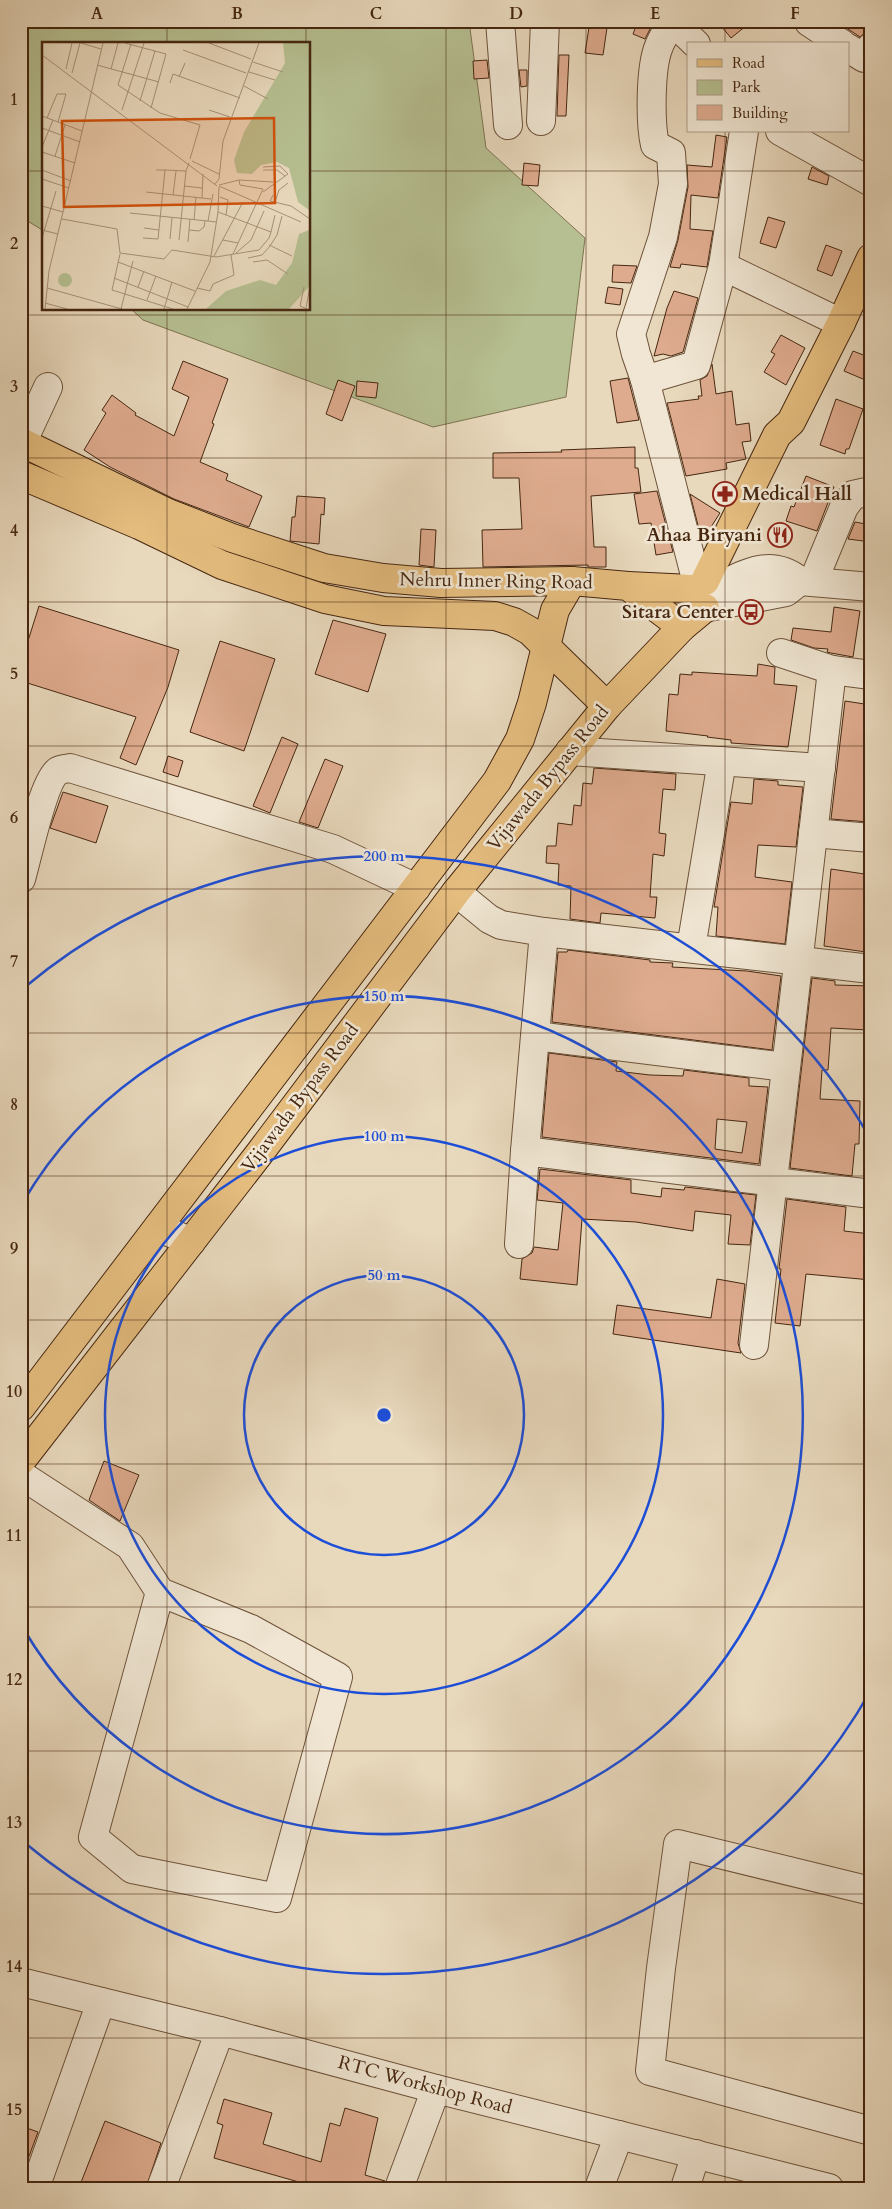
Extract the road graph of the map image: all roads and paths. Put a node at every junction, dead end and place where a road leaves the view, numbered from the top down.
1 (500, 21) edge
2 (545, 21) edge
3 (672, 22) edge
4 (809, 22) edge
5 (694, 42) edge
6 (839, 42) edge
7 (871, 47) edge
8 (850, 49) edge
9 (541, 121) dead end
10 (508, 125) dead end
11 (744, 132) edge
12 (782, 132) edge
13 (871, 182) edge
14 (871, 258) edge
15 (723, 266) junction
16 (841, 324) junction
17 (645, 380) junction
18 (48, 387) dead end
19 (22, 442) edge
20 (21, 475) edge
21 (871, 491) edge
22 (572, 581) junction
23 (807, 582) junction
24 (628, 586) junction
25 (871, 587) edge
26 (704, 593) junction
27 (682, 627) junction
28 (546, 648) junction
29 (781, 653) dead end
30 (832, 670) junction
31 (871, 675) edge
32 (606, 706) junction
33 (570, 751) junction
34 (722, 761) junction
35 (821, 768) junction
36 (813, 833) junction
37 (871, 838) edge
38 (21, 879) edge
39 (416, 888) junction
40 (456, 892) junction
41 (544, 932) junction
42 (691, 948) junction
43 (799, 959) junction
44 (871, 968) edge
45 (536, 1036) junction
46 (786, 1067) junction
47 (525, 1151) junction
48 (773, 1181) junction
49 (871, 1194) edge
50 (158, 1227) junction
51 (191, 1242) junction
52 (519, 1244) dead end
53 (754, 1344) dead end
54 (21, 1407) edge
55 (21, 1460) edge
56 (21, 1475) edge
57 (160, 1592) junction
58 (871, 1891) edge
59 (21, 1982) edge
60 (100, 2002) junction
61 (220, 2031) junction
62 (436, 2089) junction
63 (871, 2131) edge
64 (619, 2135) junction
65 (696, 2154) junction
66 (44, 2185) edge
67 (161, 2188) edge
68 (399, 2188) edge
69 (599, 2188) edge
70 (685, 2188) edge
71 (829, 2188) edge

1 - 10 street
2 - 9 street
3 - 5 street
3 - 17 street
4 - 6 street
7 - 8 street
11 - 15 street
12 - 13 street
14 - 16 main road, Vijawada Bypass Road
15 - 16 street
15 - 17 street
16 - 26 main road, Vijawada Bypass Road
17 - 26 street
18 - 19 street
19 - 22 main road, Nehru Inner Ring Road
20 - 28 main road, Nehru Inner Ring Road
21 - 23 street
22 - 24 main road, Nehru Inner Ring Road
22 - 28 main road, Vijawada Bypass Road
23 - 25 street
23 - 26 street
24 - 26 main road
24 - 27 main road
26 - 27 main road, Vijawada Bypass Road
27 - 32 main road, Vijawada Bypass Road
28 - 32 main road, Nehru Inner Ring Road
28 - 39 main road, Vijawada Bypass Road
29 - 30 street
30 - 31 street
30 - 35 street
32 - 33 main road, Vijawada Bypass Road
33 - 34 street
33 - 40 main road, Vijawada Bypass Road
34 - 35 street
34 - 42 street
35 - 36 street
36 - 37 street
36 - 43 street
38 - 39 street
39 - 50 main road, Vijawada Bypass Road
40 - 41 street
40 - 51 main road, Vijawada Bypass Road
41 - 42 street
41 - 45 street
42 - 43 street
43 - 44 street
43 - 46 street
45 - 46 street
45 - 47 street
46 - 48 street
47 - 48 street
47 - 52 street
48 - 49 street
48 - 53 street
50 - 51 street
50 - 54 main road, Vijawada Bypass Road
51 - 55 main road, Vijawada Bypass Road
56 - 57 street
57 - 57 street
58 - 63 street
59 - 60 street, RTC Workshop Road
60 - 61 street, RTC Workshop Road
60 - 66 street
61 - 62 street, RTC Workshop Road
61 - 67 street
62 - 64 street, RTC Workshop Road
62 - 68 street
64 - 65 street, RTC Workshop Road
64 - 69 street
65 - 70 street
65 - 71 street, RTC Workshop Road

